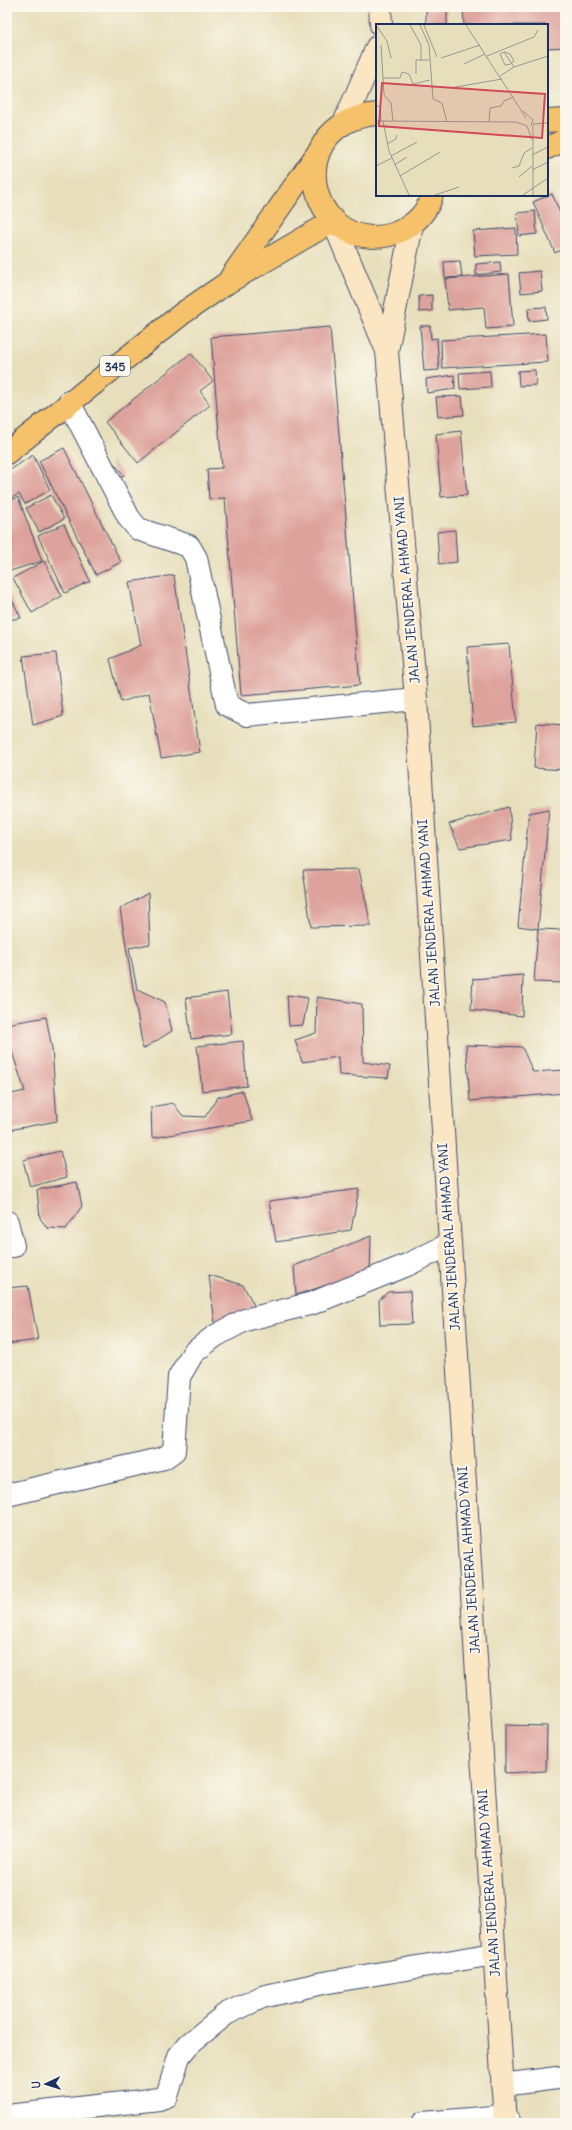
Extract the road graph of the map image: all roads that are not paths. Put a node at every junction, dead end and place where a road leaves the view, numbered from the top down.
1 (380, 7) edge
2 (381, 24) edge
3 (376, 49) edge
4 (376, 114) edge
5 (565, 120) edge
6 (548, 121) edge
7 (344, 123) junction
8 (565, 140) edge
9 (548, 148) edge
10 (319, 151) junction
11 (436, 197) edge
12 (333, 221) junction
13 (412, 225) junction
14 (227, 283) junction
15 (387, 351) junction
16 (69, 402) junction
17 (7, 453) edge
18 (416, 699) junction
19 (7, 1222) edge
20 (450, 1244) junction
21 (14, 1246) dead end
22 (7, 1495) edge
23 (494, 1954) junction
24 (565, 2076) edge
25 (502, 2085) junction
26 (7, 2116) edge
27 (506, 2121) edge
28 (423, 2123) edge

1 - 2 main road
3 - 7 main road
4 - 7 main road
5 - 6 main road
7 - 10 main road
8 - 9 main road
10 - 12 main road
10 - 14 main road, 345
11 - 13 main road
12 - 13 main road
12 - 14 main road, 345
12 - 15 main road, JALAN JENDERAL AHMAD YANI
13 - 15 main road, JALAN JENDERAL AHMAD YANI
14 - 16 main road, 345
15 - 18 main road, JALAN JENDERAL AHMAD YANI
16 - 17 main road, 345
16 - 18 street
18 - 20 main road, JALAN JENDERAL AHMAD YANI
19 - 21 street
20 - 22 street
20 - 23 main road, JALAN JENDERAL AHMAD YANI
23 - 25 main road, JALAN JENDERAL AHMAD YANI
23 - 26 street
24 - 25 street
25 - 27 main road, JALAN JENDERAL AHMAD YANI
27 - 28 street

